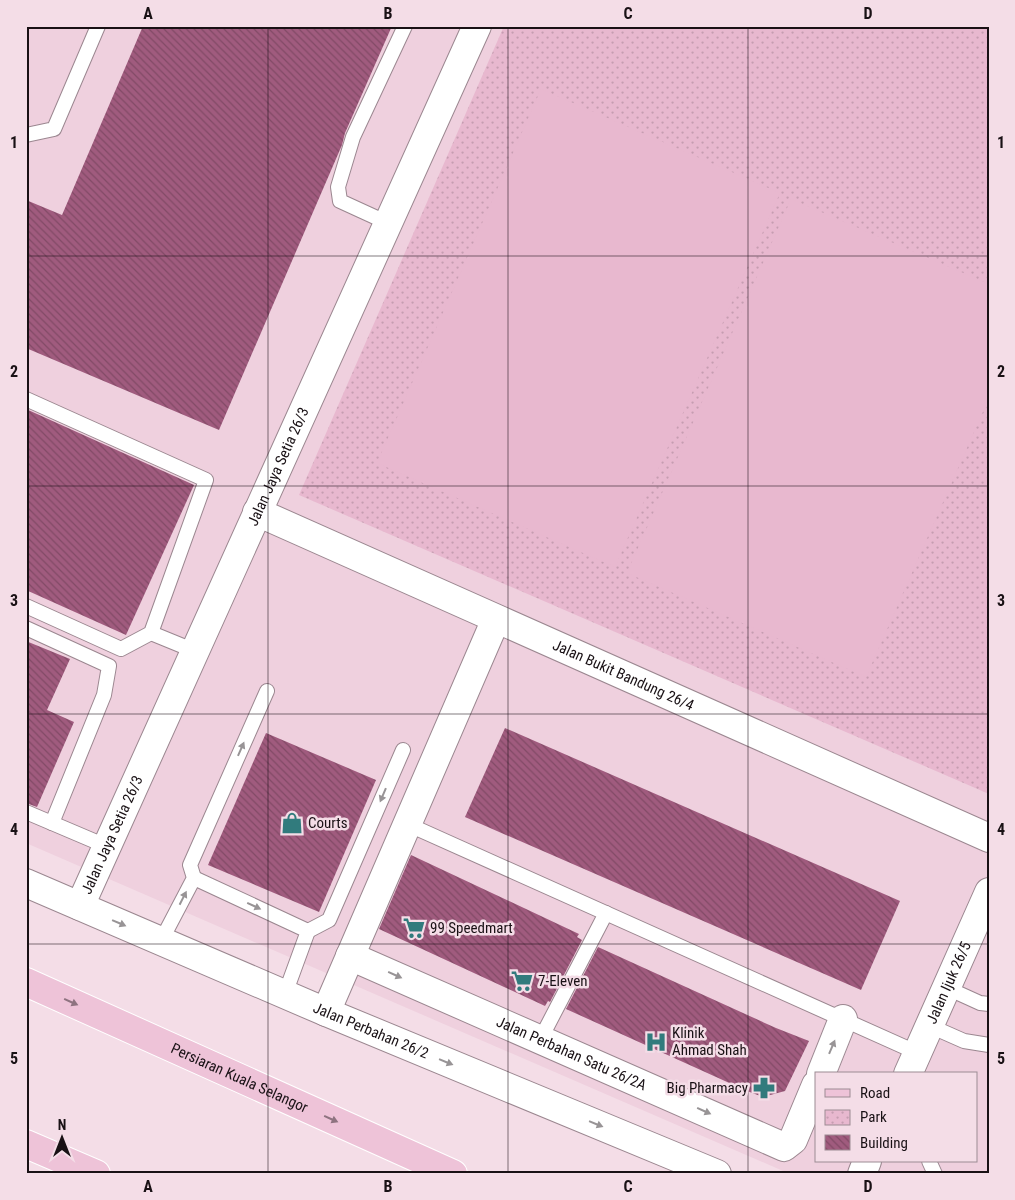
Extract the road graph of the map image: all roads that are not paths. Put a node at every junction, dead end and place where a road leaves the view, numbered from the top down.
1 (98, 26) edge
2 (405, 26) edge
3 (477, 26) edge
4 (26, 135) edge
5 (388, 223) junction
6 (26, 399) edge
7 (257, 512) junction
8 (26, 606) edge
9 (496, 619) junction
10 (26, 628) edge
11 (151, 632) junction
12 (195, 651) junction
13 (267, 691) dead end
14 (402, 750) dead end
15 (26, 812) edge
16 (52, 823) junction
17 (407, 824) junction
18 (989, 838) edge
19 (106, 846) junction
20 (194, 878) junction
21 (26, 883) edge
22 (989, 892) edge
23 (80, 906) junction
24 (606, 913) junction
25 (308, 931) junction
26 (161, 941) junction
27 (350, 956) junction
28 (26, 982) edge
29 (947, 988) junction
30 (285, 994) junction
31 (989, 1004) edge
32 (326, 1012) junction
33 (844, 1019) junction
34 (930, 1026) junction
35 (540, 1040) junction
36 (989, 1045) edge
37 (913, 1063) edge
38 (822, 1072) edge
39 (815, 1087) edge
40 (26, 1144) edge
41 (867, 1162) edge
42 (929, 1162) edge
43 (96, 1174) edge
44 (453, 1174) edge
45 (717, 1174) edge
46 (862, 1174) edge
47 (935, 1174) edge

1 - 4 lane
2 - 5 lane
3 - 5 street, Jalan Jaya Setia 26/3
5 - 7 street, Jalan Jaya Setia 26/3
6 - 11 lane
7 - 9 street, Jalan Bukit Bandung 26/4
7 - 12 street, Jalan Jaya Setia 26/3
8 - 11 lane
9 - 17 street
9 - 18 street, Jalan Bukit Bandung 26/4
10 - 16 lane
11 - 12 lane
12 - 19 street, Jalan Jaya Setia 26/3
20 -> 13 lane
14 -> 25 lane
15 - 16 lane
16 - 19 lane
17 - 24 lane
17 - 27 street
19 - 23 street, Jalan Jaya Setia 26/3
20 -> 25 lane
26 -> 20 lane
21 - 23 street, Jalan Perbahan 26/2
22 - 29 street, Jalan Ijuk 26/5
23 -> 26 street, Jalan Perbahan 26/2
24 - 33 lane
24 - 35 lane
25 - 30 lane
26 - 30 street, Jalan Perbahan 26/2
27 - 32 street
27 -> 35 street, Jalan Perbahan Satu 26/2A
28 -> 44 main road, Persiaran Kuala Selangor
29 - 31 lane
29 - 34 street, Jalan Ijuk 26/5
30 - 32 street, Jalan Perbahan 26/2
32 -> 45 street, Jalan Perbahan 26/2
33 - 37 lane
38 -> 33 street
34 - 36 lane
34 - 37 street, Jalan Ijuk 26/5
35 -> 39 street, Jalan Perbahan Satu 26/2A
40 - 43 main road
41 - 46 street
42 - 47 lane

